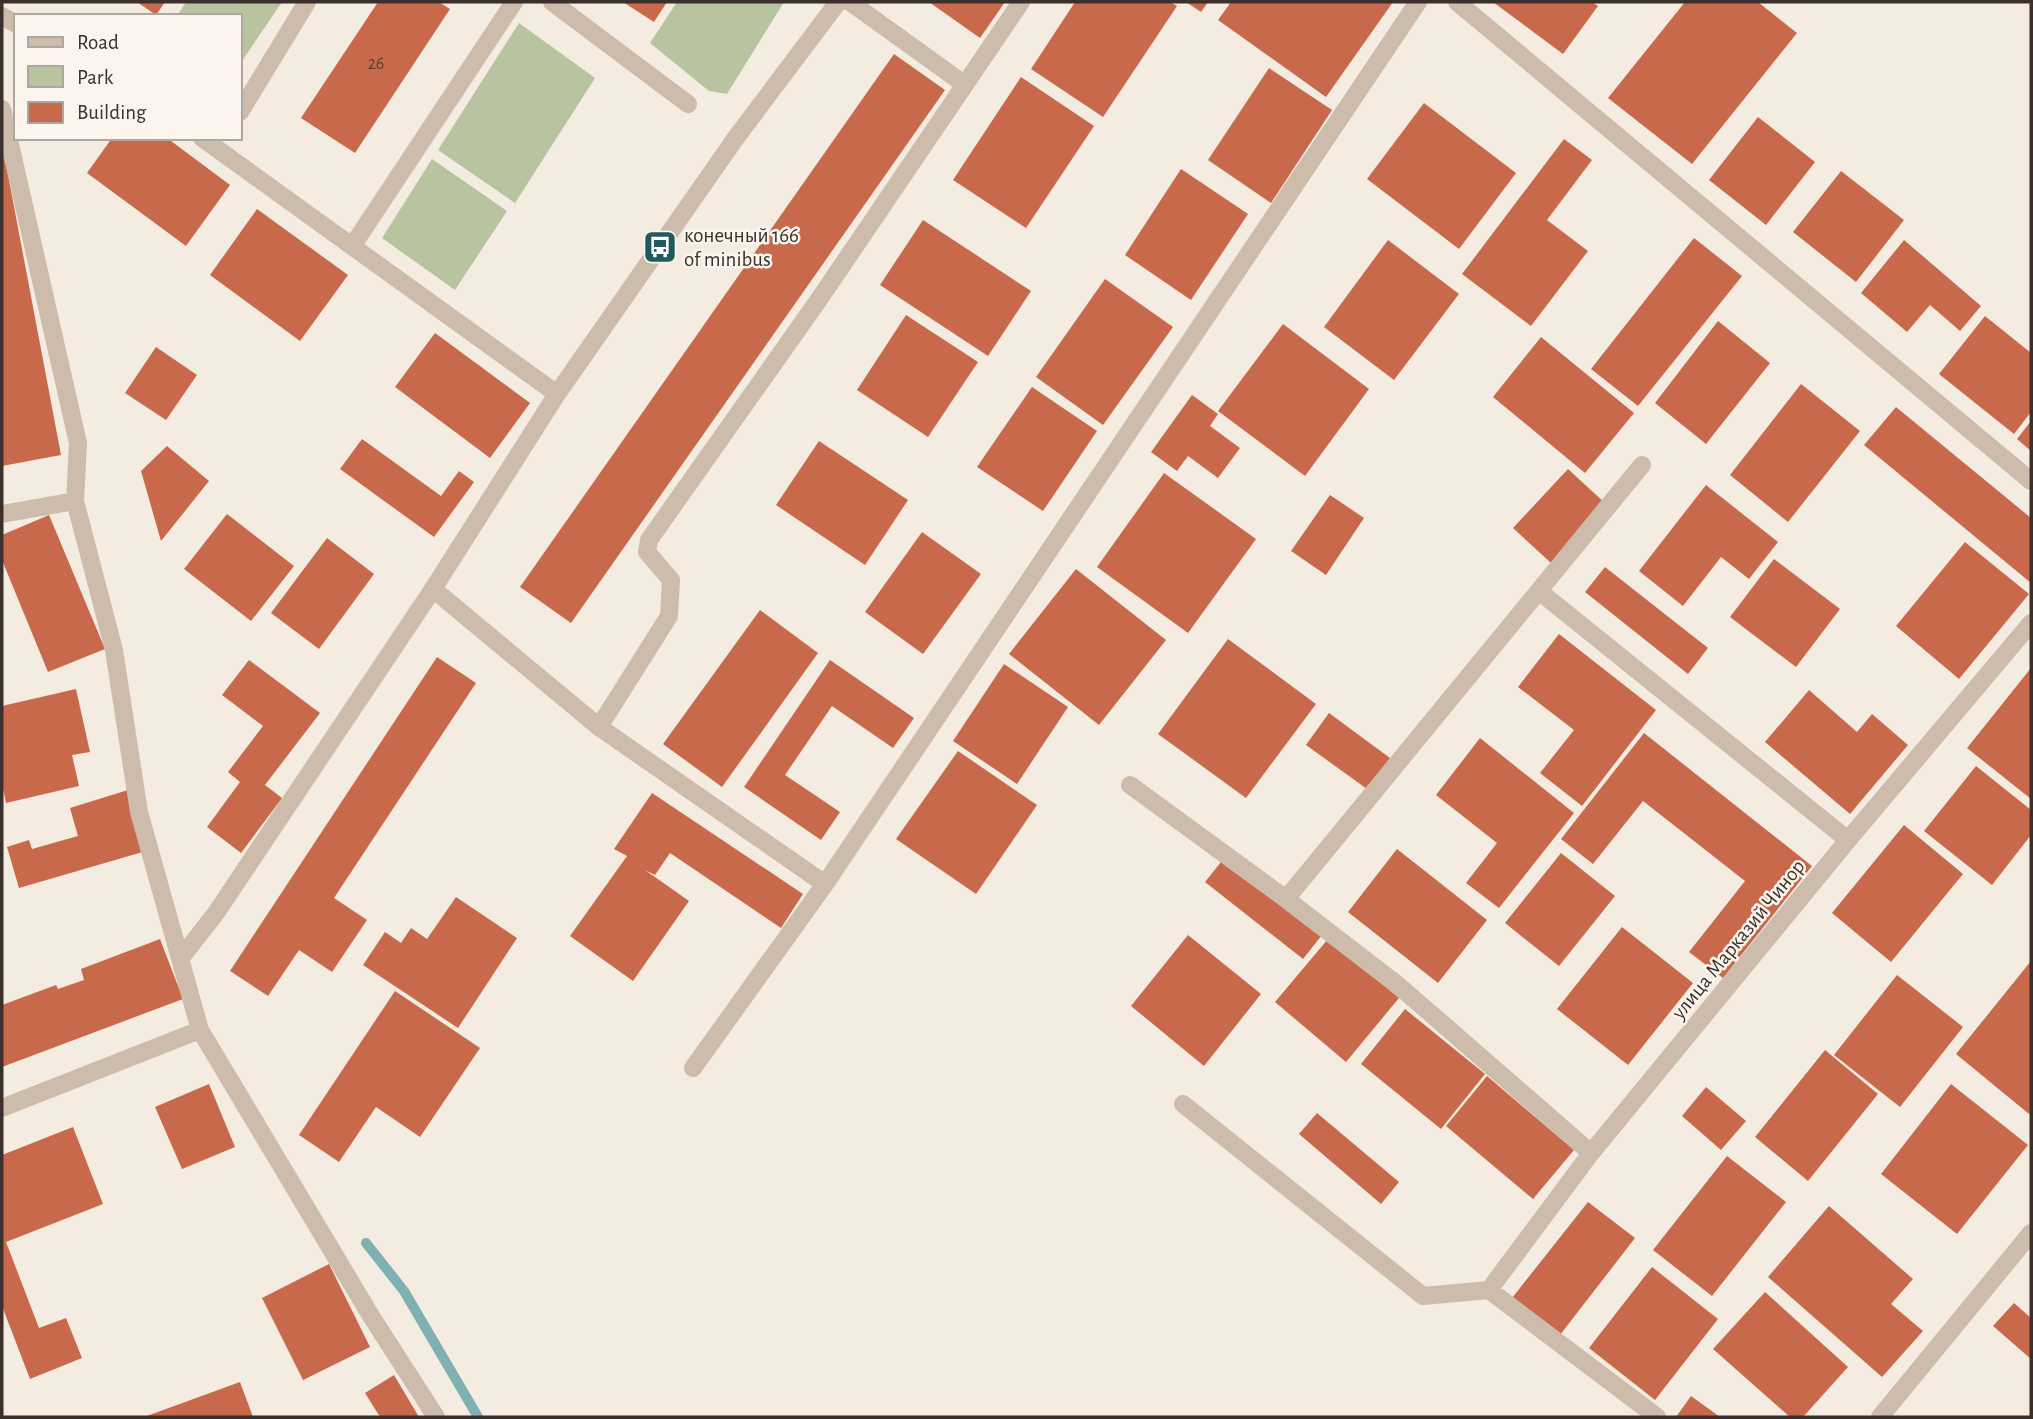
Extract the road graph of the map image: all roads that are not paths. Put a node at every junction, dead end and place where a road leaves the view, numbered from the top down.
1 (307, 2) edge
2 (514, 2) edge
3 (552, 2) edge
4 (838, 2) edge
5 (850, 2) edge
6 (1021, 2) edge
7 (1418, 2) edge
8 (1457, 2) edge
9 (964, 84) junction
10 (688, 104) dead end
11 (2, 109) edge
12 (242, 109) edge
13 (215, 141) edge
14 (353, 244) junction
15 (557, 394) junction
16 (1642, 465) dead end
17 (2031, 481) edge
18 (75, 500) junction
19 (2, 514) edge
20 (433, 589) junction
21 (1540, 592) junction
22 (2031, 623) edge
23 (599, 727) junction
24 (1130, 785) dead end
25 (1848, 840) junction
26 (825, 884) junction
27 (1286, 899) junction
28 (180, 959) junction
29 (200, 1030) junction
30 (693, 1068) dead end
31 (1183, 1104) dead end
32 (2, 1108) edge
33 (1591, 1153) junction
34 (2031, 1233) edge
35 (1489, 1290) junction
36 (436, 1417) edge
37 (1657, 1417) edge
38 (1880, 1417) edge

1 - 12 street
2 - 14 street
3 - 10 street
4 - 15 street
5 - 9 street
6 - 9 street
7 - 26 street
8 - 17 street
9 - 23 street
11 - 18 street
13 - 14 street
14 - 15 street
15 - 20 street
16 - 21 street
18 - 19 street
18 - 28 street
20 - 23 street
20 - 28 street
21 - 25 street
21 - 27 street
22 - 25 street, улица Марказий Чинор
23 - 26 street
24 - 27 street
25 - 33 street, улица Марказий Чинор
26 - 30 street
27 - 33 street
28 - 29 street
29 - 32 street
29 - 36 street
31 - 35 street
33 - 35 street, улица Марказий Чинор
34 - 38 street
35 - 37 street

